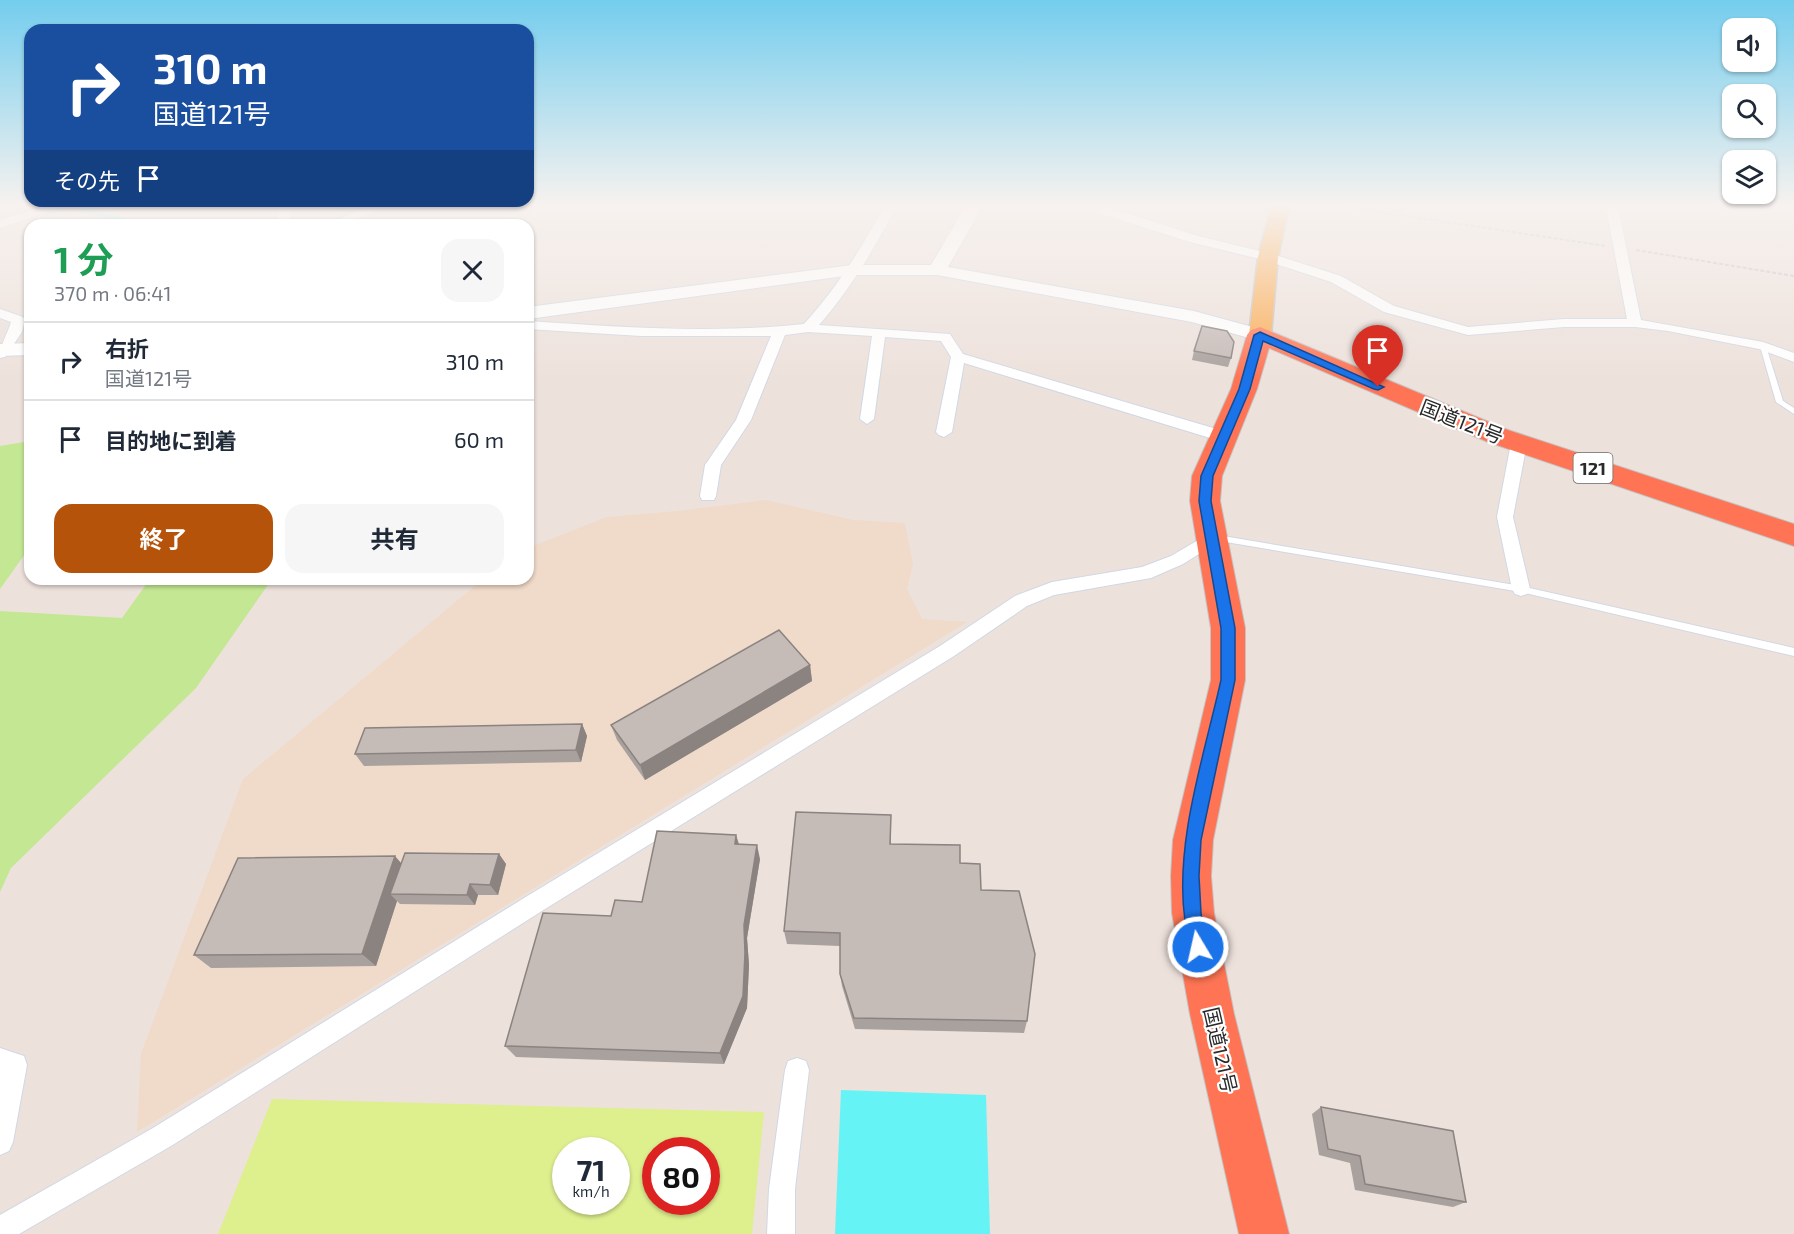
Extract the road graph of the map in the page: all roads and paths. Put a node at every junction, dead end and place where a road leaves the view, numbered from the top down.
1 (856, 265) edge
2 (940, 265) edge
3 (1267, 265) edge
4 (1291, 265) edge
5 (1623, 265) edge
6 (1723, 265) edge
7 (852, 270) junction
8 (937, 270) junction
9 (1794, 276) edge
10 (534, 312) edge
11 (0, 314) edge
12 (1635, 323) junction
13 (534, 325) edge
14 (808, 328) junction
15 (780, 331) junction
16 (879, 333) junction
17 (1260, 335) junction
18 (1763, 346) junction
19 (24, 350) edge
20 (1, 352) edge
21 (958, 357) junction
22 (1794, 358) edge
23 (1794, 412) edge
24 (867, 419) dead end
25 (944, 432) dead end
26 (1225, 437) junction
27 (1519, 443) junction
28 (708, 496) dead end
29 (1794, 535) edge
30 (1212, 538) junction
31 (1521, 589) junction
32 (1794, 652) edge
33 (0, 1060) edge
34 (797, 1070) dead end
35 (0, 1142) edge
36 (0, 1230) edge
37 (781, 1234) edge
38 (1264, 1234) edge

1 - 7 street
2 - 8 street
3 - 17 main road
4 - 12 street
5 - 12 street
6 - 9 path
7 - 8 street
7 - 10 street
7 - 14 street
8 - 17 street
11 - 20 street
12 - 18 street
13 - 15 street
14 - 15 street
14 - 16 street
15 - 28 street
16 - 21 street
16 - 24 street
17 - 26 highway, 国道121号
17 - 27 highway, 国道121号 / 121
18 - 22 street
18 - 23 lane
19 - 20 street
21 - 25 street
21 - 26 street
26 - 30 highway, 国道121号
27 - 29 highway, 国道121号 / 121
27 - 31 street
30 - 31 lane
30 - 36 street
30 - 38 highway, 国道121号
31 - 32 lane
33 - 35 street
34 - 37 street

